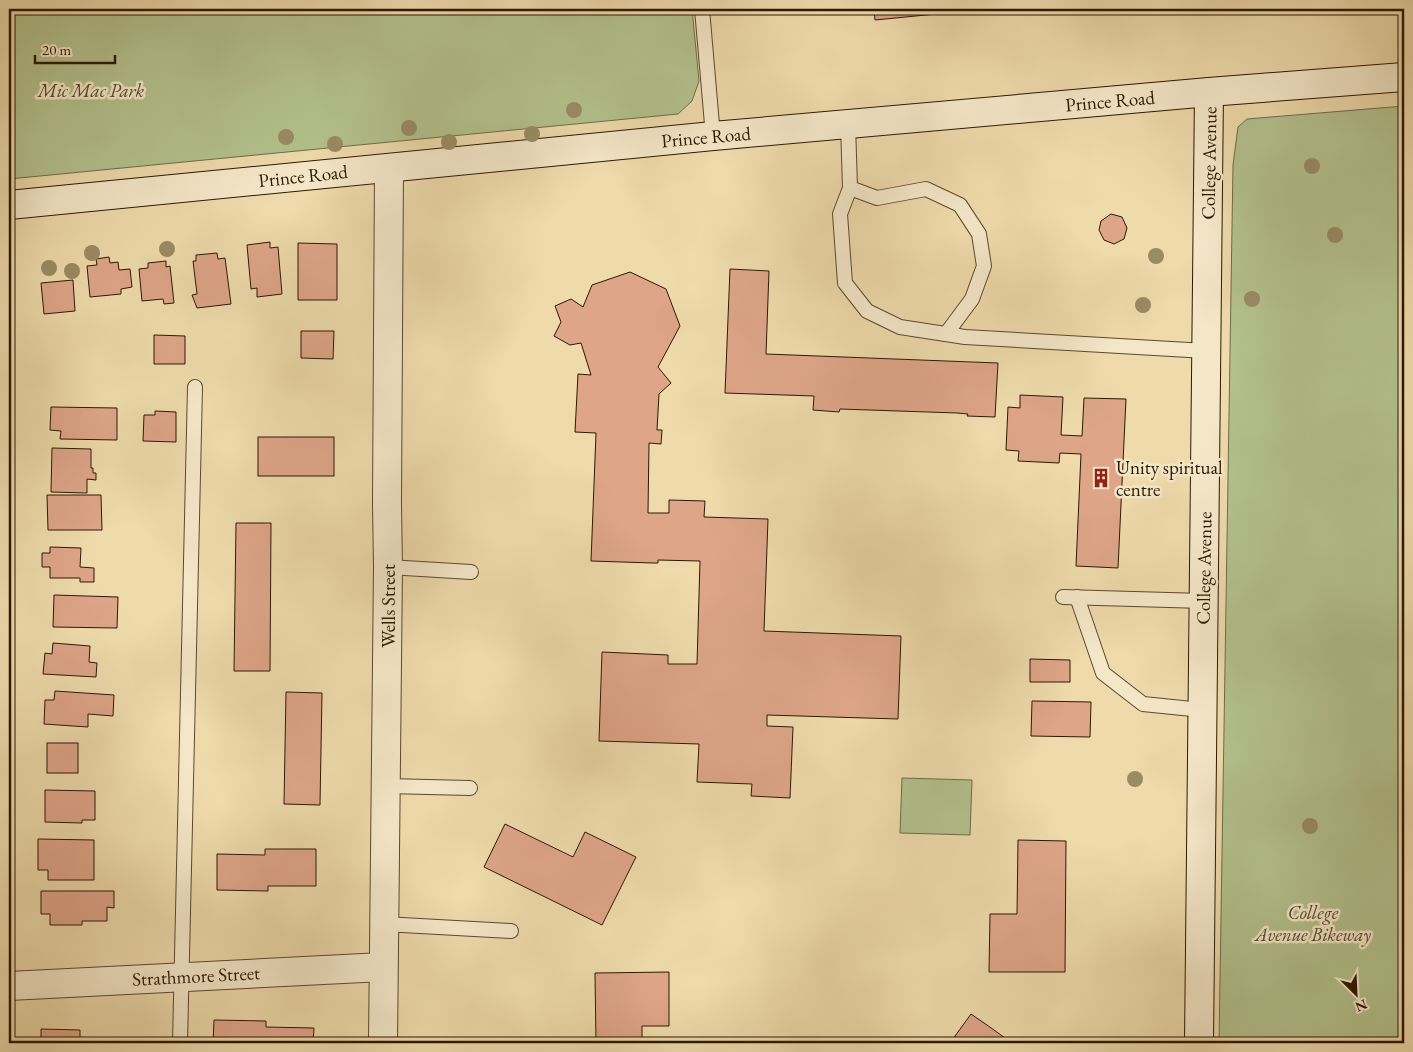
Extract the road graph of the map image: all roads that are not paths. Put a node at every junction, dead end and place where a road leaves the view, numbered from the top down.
1 (702, 9) edge
2 (1404, 77) edge
3 (1209, 92) junction
4 (848, 124) junction
5 (714, 136) junction
6 (389, 168) junction
7 (850, 188) junction
8 (9, 205) edge
9 (946, 334) junction
10 (1206, 351) junction
11 (195, 387) dead end
12 (388, 567) junction
13 (471, 572) dead end
14 (1204, 601) junction
15 (1202, 710) junction
16 (386, 786) junction
17 (470, 788) dead end
18 (384, 924) junction
19 (511, 931) dead end
20 (383, 967) junction
21 (181, 977) junction
22 (9, 986) edge
23 (180, 1043) edge
24 (383, 1043) edge
25 (1198, 1043) edge

1 - 5 lane
2 - 3 street, Prince Road
3 - 4 street, Prince Road
3 - 10 street, College Avenue
4 - 5 street, Prince Road
4 - 7 lane
5 - 6 street, Prince Road
6 - 8 street, Prince Road
6 - 12 street, Wells Street
7 - 9 lane
7 - 9 lane
9 - 10 lane
10 - 14 street, College Avenue
11 - 21 lane
12 - 13 lane
12 - 16 street, Wells Street
14 - 15 street, College Avenue
14 - 15 lane
15 - 25 street, College Avenue
16 - 17 lane
16 - 18 street, Wells Street
18 - 19 lane
18 - 20 street, Wells Street
20 - 21 street, Strathmore Street
20 - 24 street, Wells Street
21 - 22 street, Strathmore Street
21 - 23 lane

